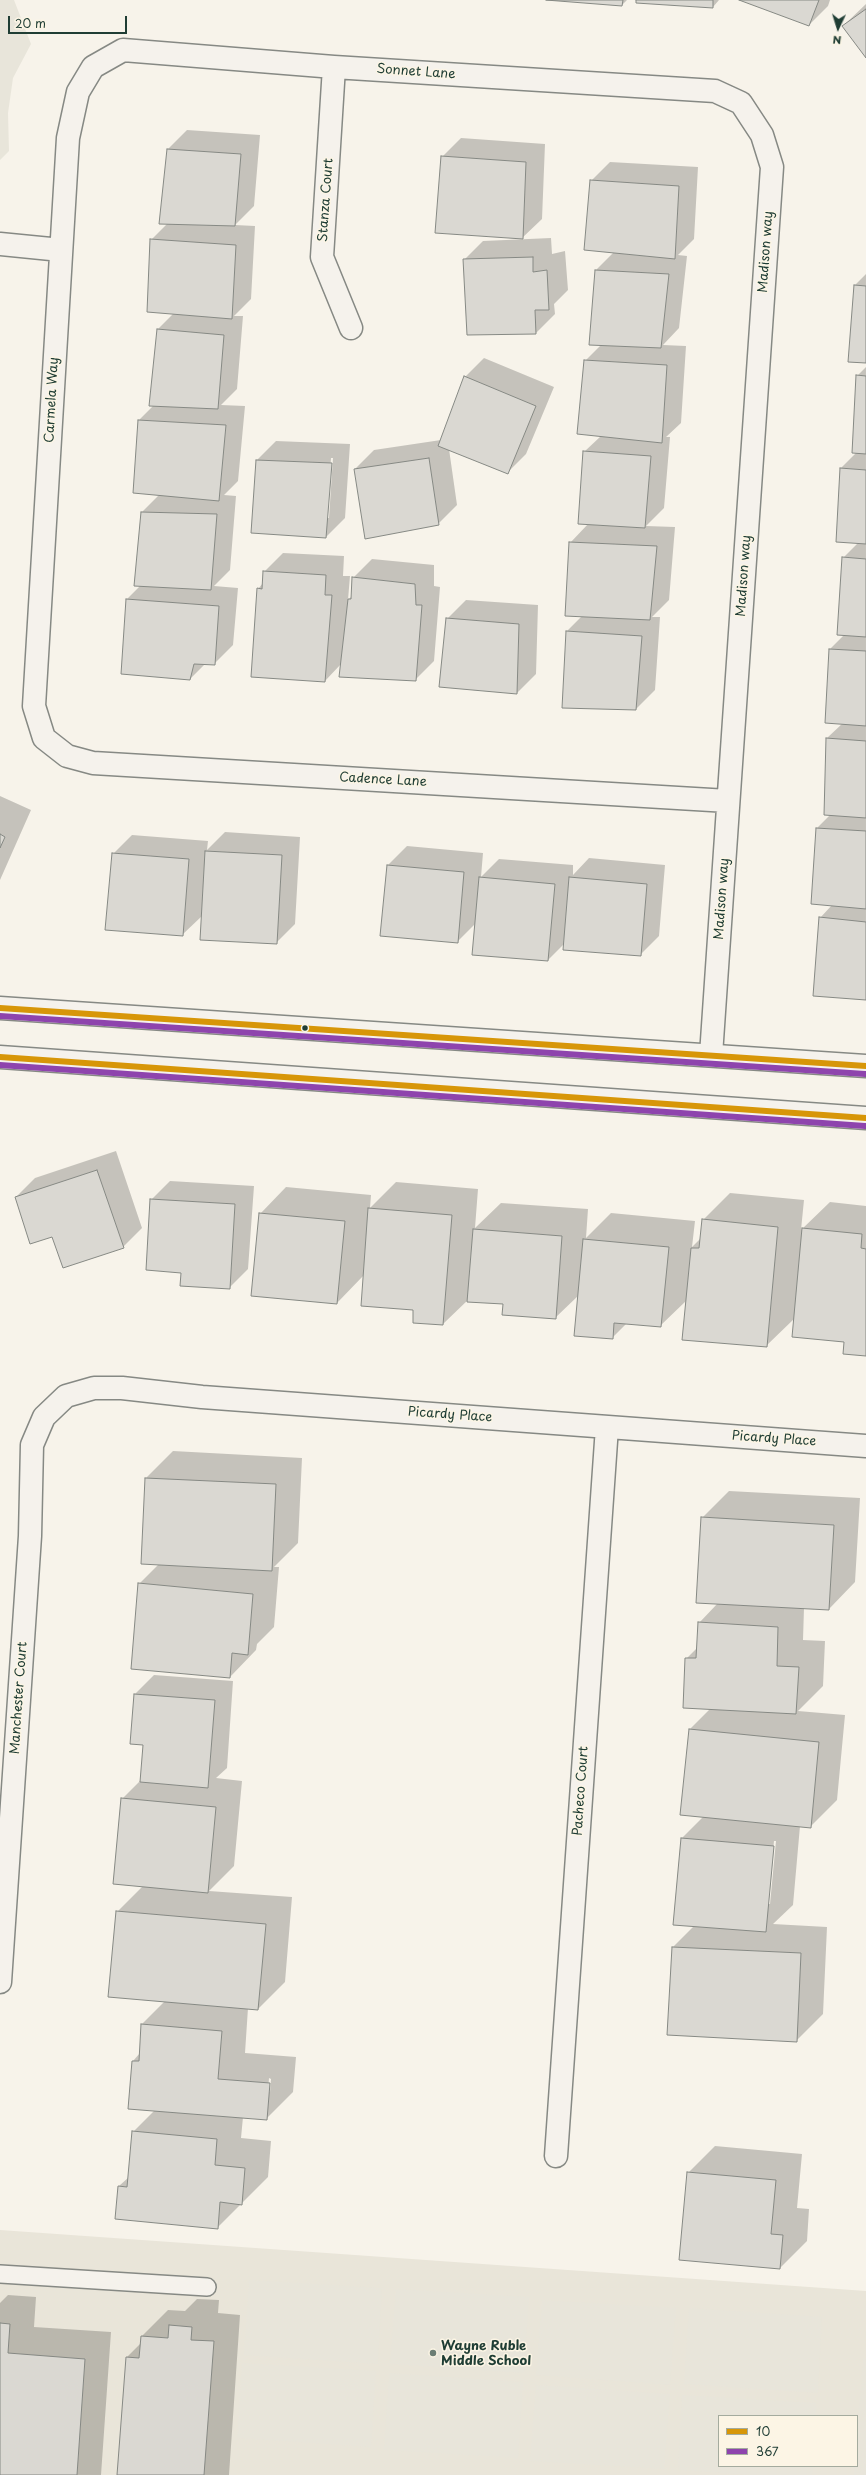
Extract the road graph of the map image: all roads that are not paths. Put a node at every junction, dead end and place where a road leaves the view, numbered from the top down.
1 (92, 67) joint
2 (334, 67) junction
3 (741, 103) joint
4 (0, 244) edge
5 (61, 250) junction
6 (351, 328) dead end
7 (44, 738) joint
8 (728, 801) junction
9 (0, 1008) edge
10 (711, 1055) junction
11 (0, 1056) edge
12 (866, 1066) edge
13 (866, 1118) edge
14 (44, 1416) joint
15 (606, 1427) junction
16 (866, 1446) edge
17 (9, 1720) edge
18 (0, 1982) edge
19 (556, 2156) dead end
20 (0, 2274) edge
21 (207, 2287) dead end

1 - 2 street, Sonnet Lane
1 - 5 street, Carmela Way
2 - 3 street, Sonnet Lane
2 - 6 street, Stanza Court
3 - 8 street, Madison way
4 - 5 street
5 - 7 street, Carmela Way
7 - 8 street, Cadence Lane
8 - 10 street, Madison way
9 - 10 street
10 - 12 street
11 - 13 street
14 - 15 street, Picardy Place
14 - 17 street, Manchester Court
15 - 16 street, Picardy Place
15 - 19 street, Pacheco Court
17 - 18 street, Manchester Court
20 - 21 lane

